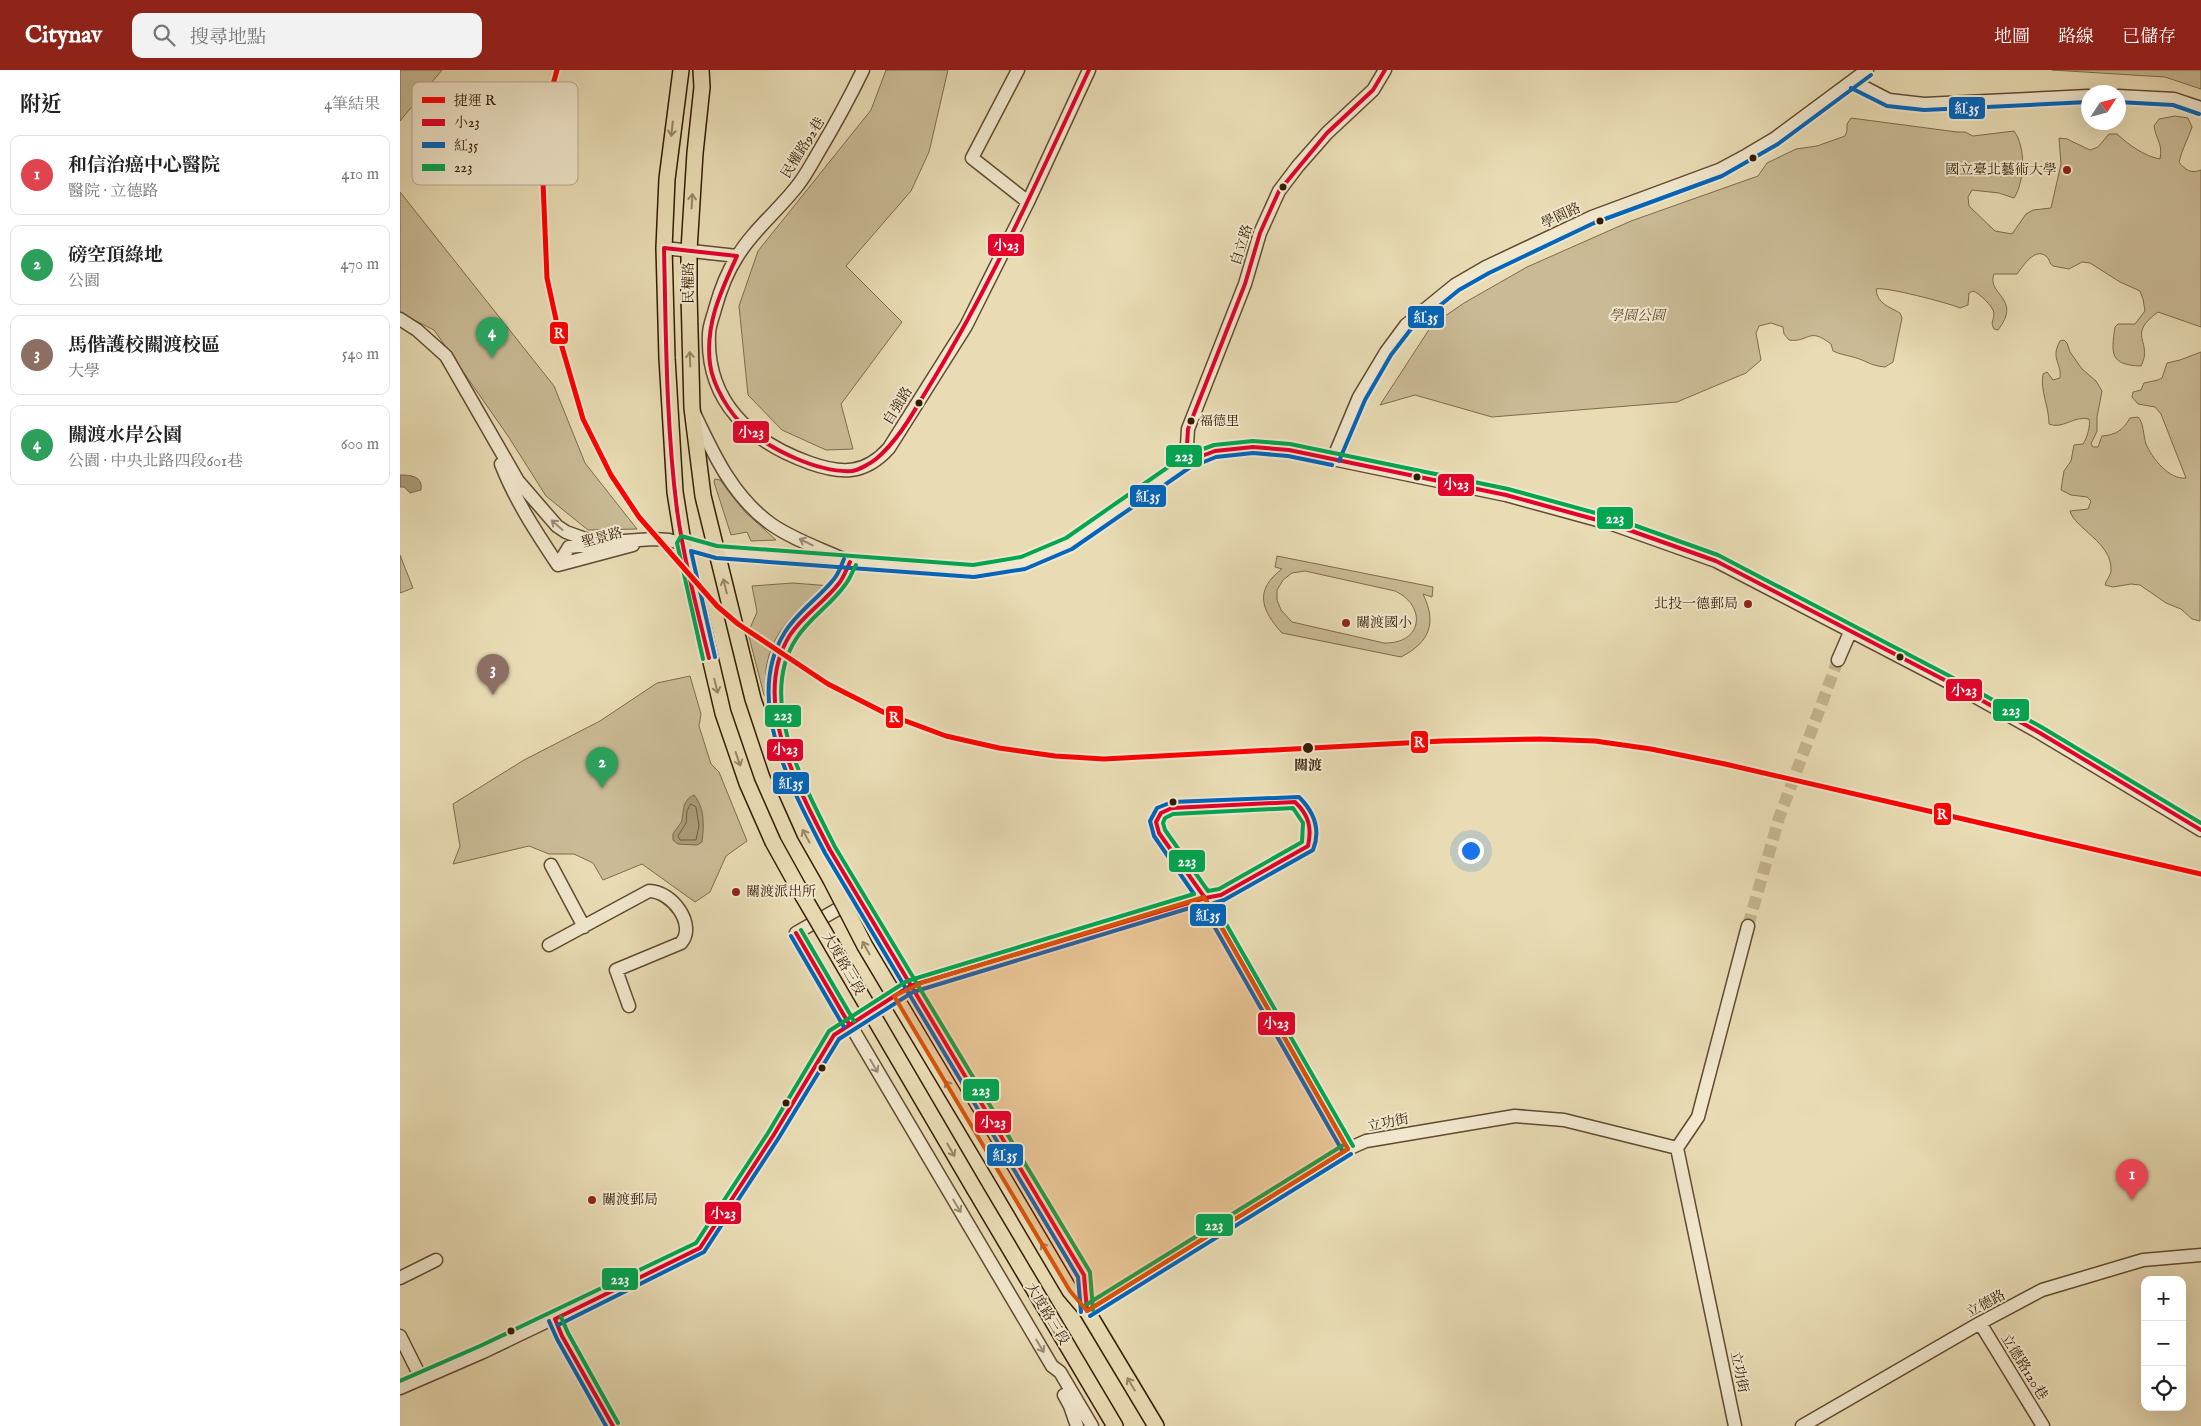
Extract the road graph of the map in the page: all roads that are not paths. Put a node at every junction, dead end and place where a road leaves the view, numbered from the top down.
1 (702, 70) edge
2 (863, 70) edge
3 (1018, 70) edge
4 (1089, 70) edge
5 (1385, 70) edge
6 (1867, 70) edge
7 (680, 75) edge
8 (1854, 82) junction
9 (2081, 96) edge
10 (2126, 96) edge
11 (2201, 108) edge
12 (1028, 202) junction
13 (664, 248) junction
14 (689, 250) junction
15 (737, 256) junction
16 (400, 319) edge
17 (692, 408) junction
18 (490, 436) junction
19 (1333, 459) junction
20 (1186, 462) junction
21 (675, 492) joint
22 (703, 496) joint
23 (654, 539) junction
24 (608, 542) junction
25 (683, 542) junction
26 (716, 552) junction
27 (850, 562) junction
28 (558, 565) junction
29 (1851, 630) junction
30 (1838, 660) tunnel mouth
31 (2201, 830) edge
32 (551, 866) dead end
33 (858, 898) junction
34 (1748, 926) tunnel mouth
35 (584, 927) junction
36 (550, 945) dead end
37 (910, 986) junction
38 (629, 1006) dead end
39 (849, 1024) junction
40 (1677, 1148) junction
41 (1348, 1149) junction
42 (2201, 1254) edge
43 (436, 1260) dead end
44 (400, 1278) edge
45 (1087, 1311) junction
46 (1980, 1323) junction
47 (400, 1336) edge
48 (1052, 1366) junction
49 (421, 1378) junction
50 (400, 1388) edge
51 (1077, 1426) edge
52 (1092, 1426) edge
53 (1115, 1426) edge
54 (1156, 1426) edge
55 (1735, 1426) edge
56 (1802, 1426) edge
57 (2043, 1426) edge

14 -> 1 main road, 民權路
2 - 15 street, 民權路92巷
3 - 12 street
4 - 12 street, 自強路
5 - 20 street, 自立路
6 - 8 street, 學園路
7 -> 13 main road, 民權路
8 - 9 street
8 - 19 street, 學園路
10 - 11 street
12 - 15 street, 自強路
13 - 14 street
13 - 21 main road, 民權路
14 - 15 street
17 -> 14 main road, 民權路
16 - 18 street
17 - 22 main road, 民權路
27 -> 17 street
24 -> 18 street
18 - 28 street
19 - 20 street
19 - 29 street
20 - 27 street
21 - 25 main road, 大度路三段
22 - 26 main road, 大度路三段
23 - 24 street
23 - 25 street
23 - 28 street, 聖景路
24 - 28 street
25 - 26 street
25 -> 53 main road, 大度路三段, bridge
26 - 27 street
45 -> 26 main road, 大度路三段, bridge
27 - 33 street, 大度路三段
29 - 30 street
29 - 31 street
32 - 35 street
33 - 37 street, 大度路三段
33 - 39 street, 大度路三段
34 - 40 street
35 - 36 street
35 - 38 street
37 - 39 street
37 - 41 street
37 - 45 street, 大度路三段
39 -> 48 street, 大度路三段
39 - 49 street
40 - 41 street, 立功街
40 - 55 street, 立功街
41 - 45 street, 立功街
42 - 46 street, 立德路
43 - 44 street
54 -> 45 main road, 大度路三段
46 - 56 street, 立德路
46 - 57 street, 立德路120巷
47 - 49 street
48 - 51 street
48 - 52 street
49 - 50 street

